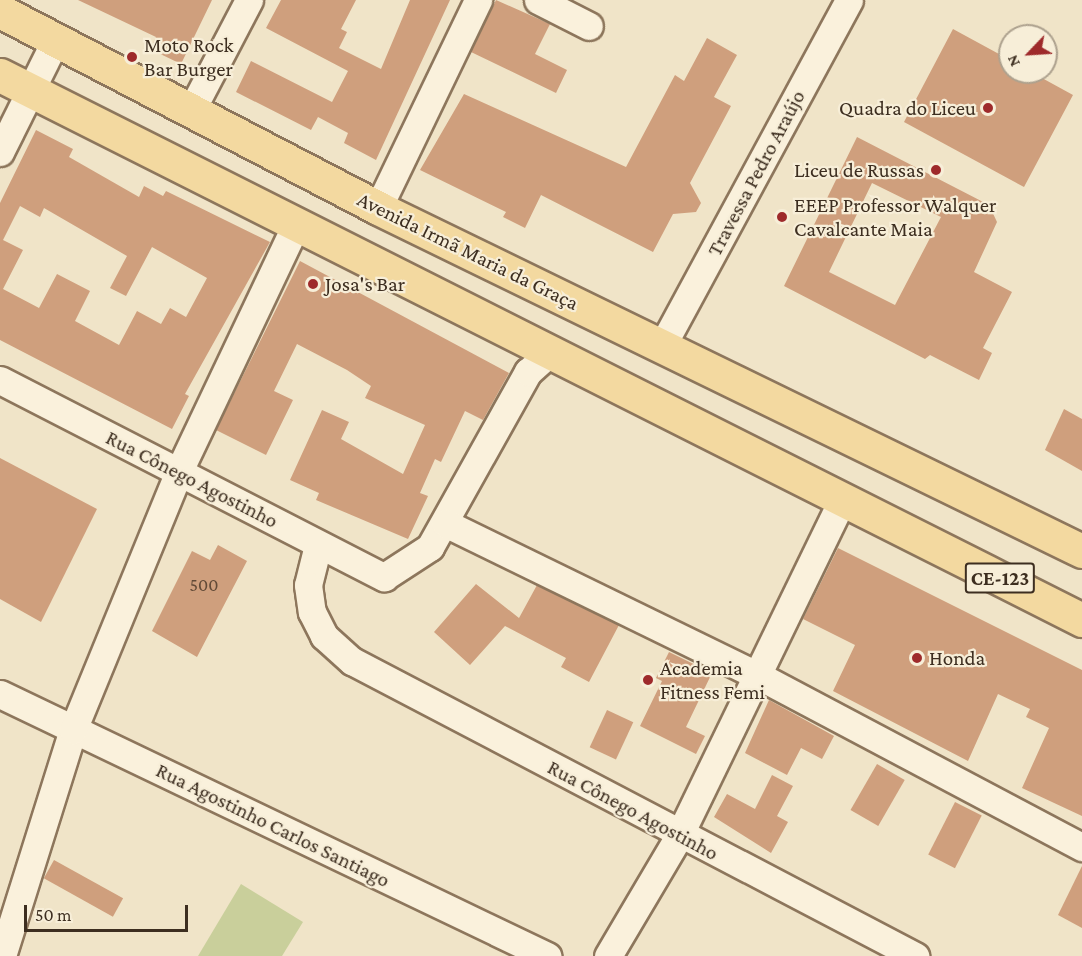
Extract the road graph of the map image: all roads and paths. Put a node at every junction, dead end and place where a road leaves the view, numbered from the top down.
1 (249, 0) edge
2 (478, 0) edge
3 (538, 0) edge
4 (849, 0) edge
5 (0, 11) edge
6 (589, 26) dead end
7 (55, 41) junction
8 (0, 75) edge
9 (31, 91) junction
10 (192, 109) junction
11 (0, 152) edge
12 (378, 208) junction
13 (297, 223) junction
14 (662, 346) junction
15 (550, 352) junction
16 (0, 380) edge
17 (179, 471) junction
18 (842, 501) junction
19 (445, 523) junction
20 (318, 545) junction
21 (1082, 551) edge
22 (1082, 620) edge
23 (757, 675) junction
24 (0, 694) edge
25 (73, 729) junction
26 (679, 836) junction
27 (1082, 847) edge
28 (2, 956) edge
29 (547, 956) edge
30 (608, 956) edge
31 (915, 956) edge

1 - 10 street
2 - 12 street
3 - 6 street
4 - 14 street, Travessa Pedro Araújo
5 - 7 main road, Avenida Irmã Maria da Graça
7 - 9 street
7 - 10 main road, Avenida Irmã Maria da Graça
8 - 9 main road
9 - 11 street
9 - 13 main road
10 - 12 main road, Avenida Irmã Maria da Graça
12 - 14 main road, Avenida Irmã Maria da Graça
13 - 15 main road
13 - 17 street
14 - 21 main road, Avenida Irmã Maria da Graça / CE-123
15 - 18 main road
15 - 19 street
16 - 17 street, Rua Cônego Agostinho
17 - 20 street, Rua Cônego Agostinho
17 - 25 street
18 - 22 main road, CE-123
18 - 23 street
19 - 20 street, Rua Cônego Agostinho
19 - 23 street
20 - 26 street, Rua Cônego Agostinho
23 - 26 street
23 - 27 street
24 - 25 street, Rua Agostinho Carlos Santiago
25 - 28 street
25 - 29 street, Rua Agostinho Carlos Santiago
26 - 30 street
26 - 31 street, Rua Cônego Agostinho

